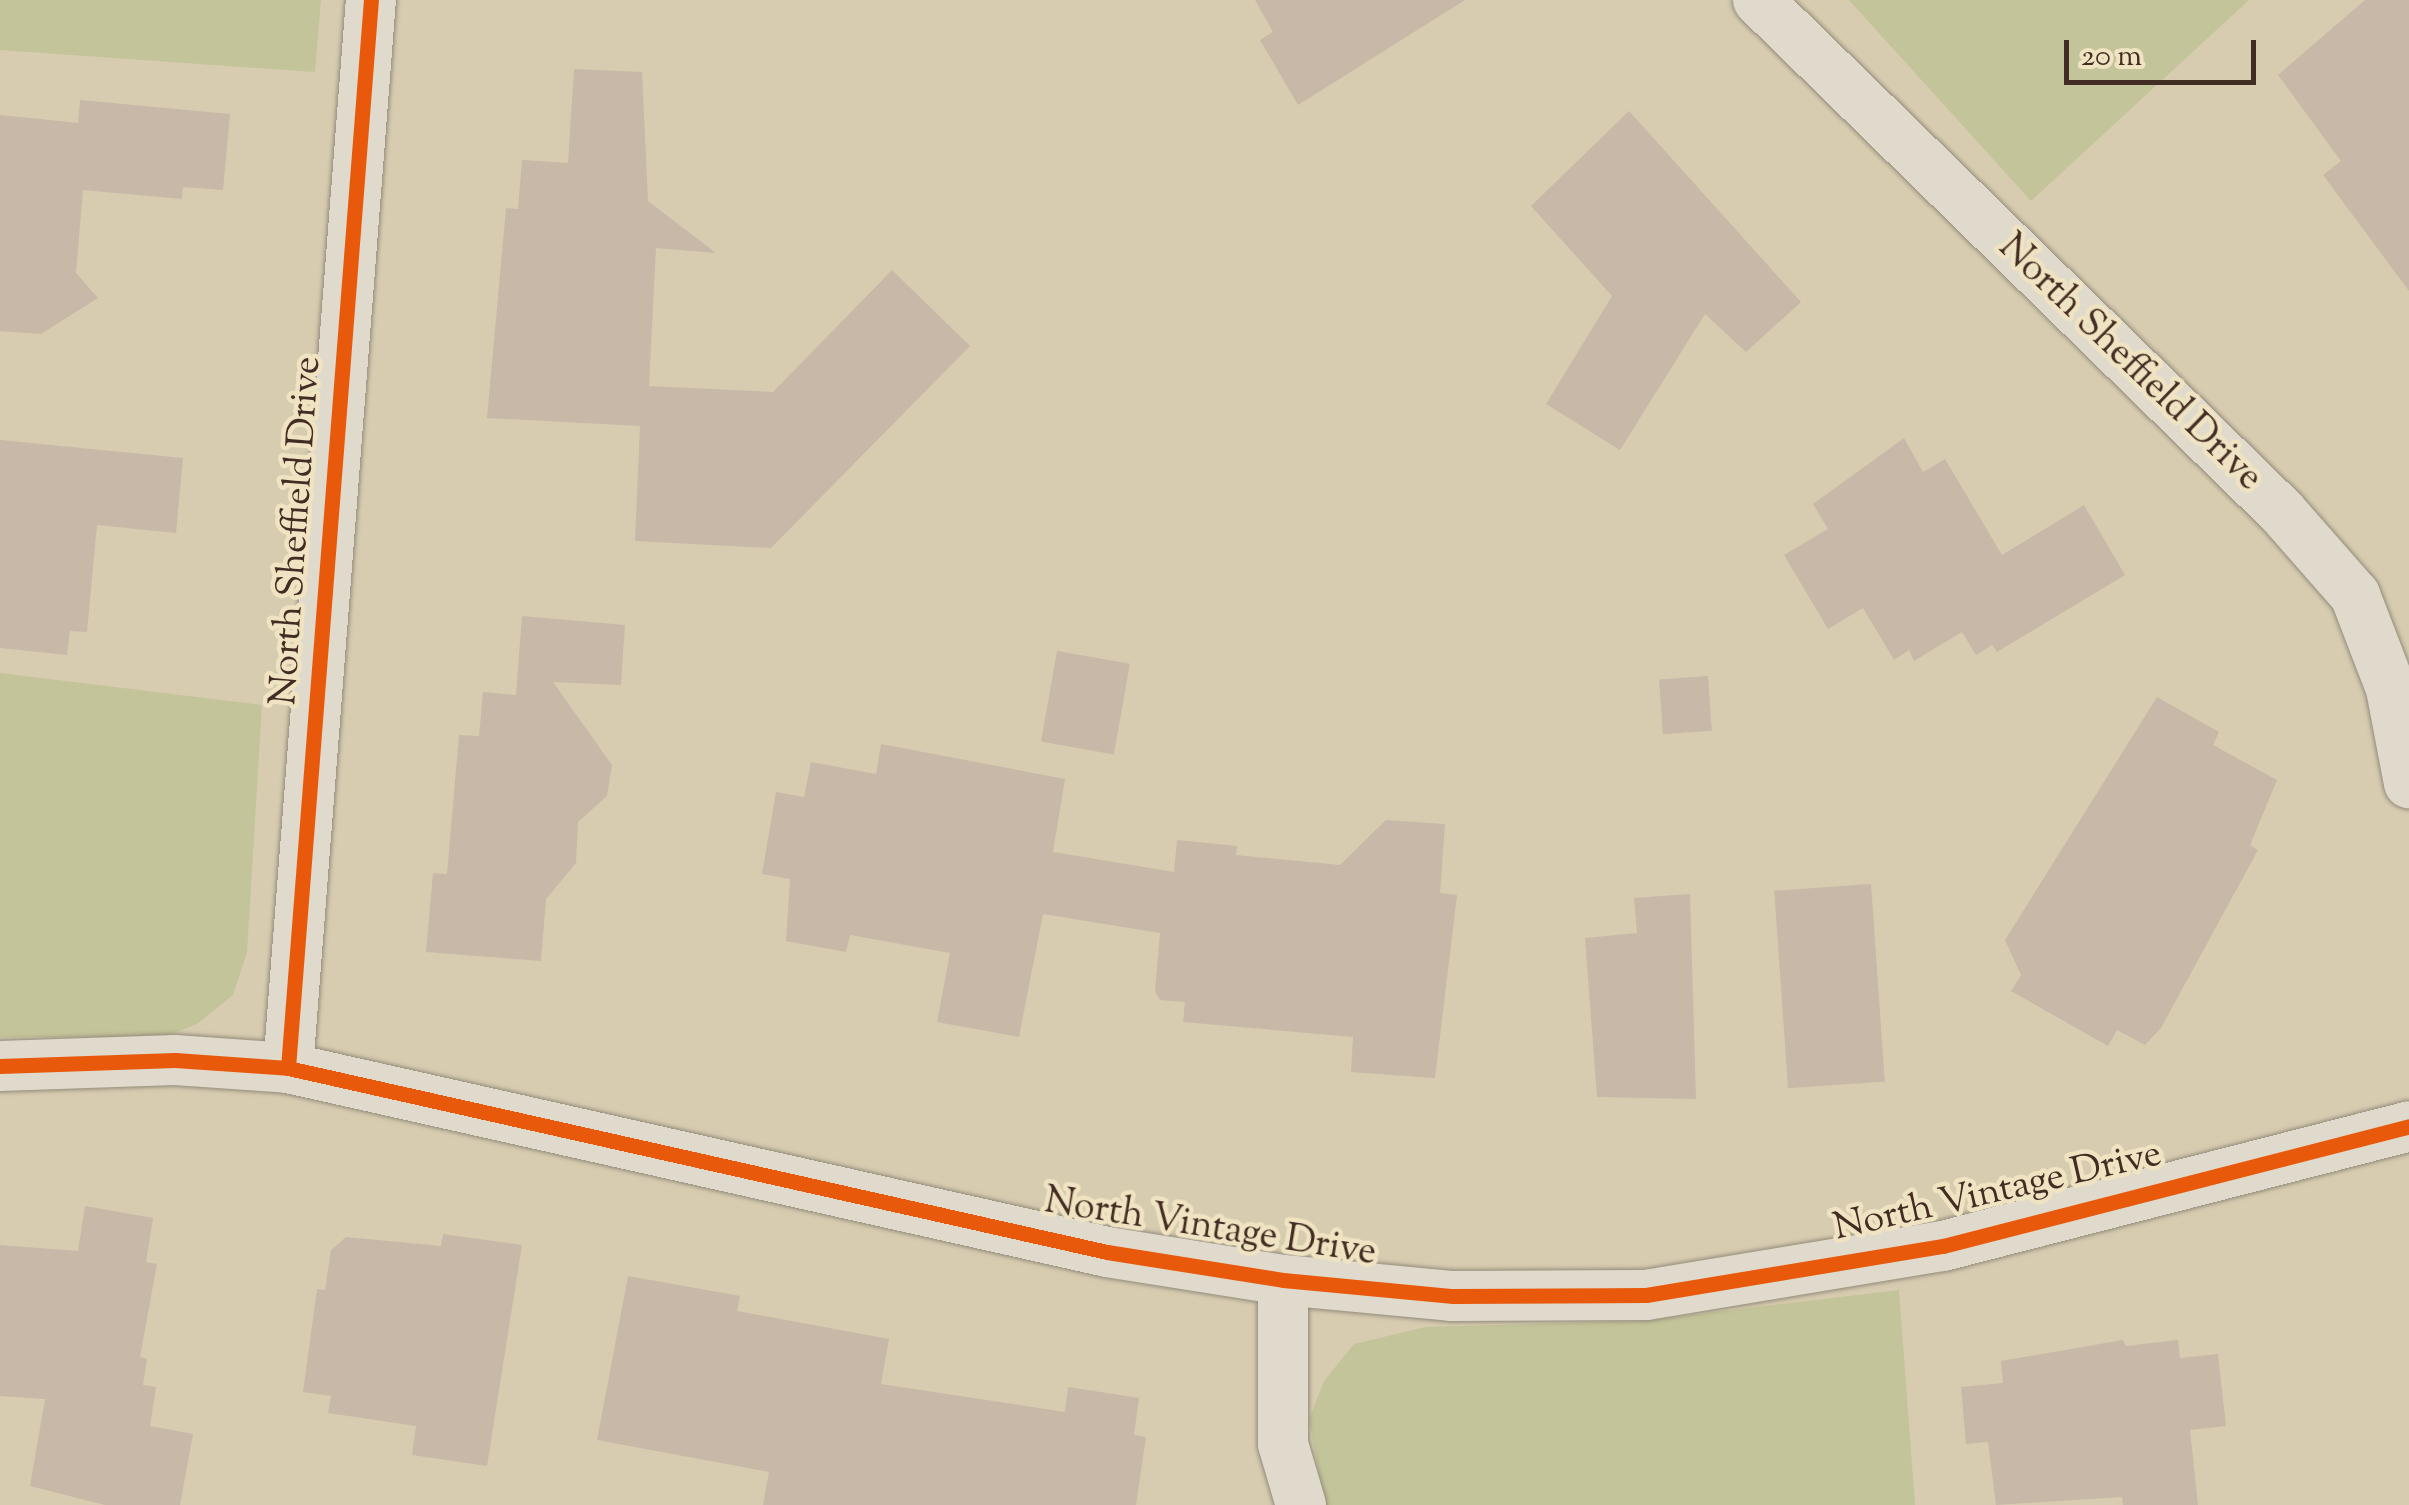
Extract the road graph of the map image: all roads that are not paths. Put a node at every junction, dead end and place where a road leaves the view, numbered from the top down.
1 (372, 0) edge
2 (1758, 0) edge
3 (2409, 783) edge
4 (0, 1066) edge
5 (288, 1068) junction
6 (2409, 1126) edge
7 (1283, 1280) junction
8 (1302, 1505) edge

1 - 5 street, North Sheffield Drive
2 - 3 street, North Sheffield Drive
4 - 5 street, North Vintage Drive
5 - 7 street, North Vintage Drive
6 - 7 street, North Vintage Drive
7 - 8 street

